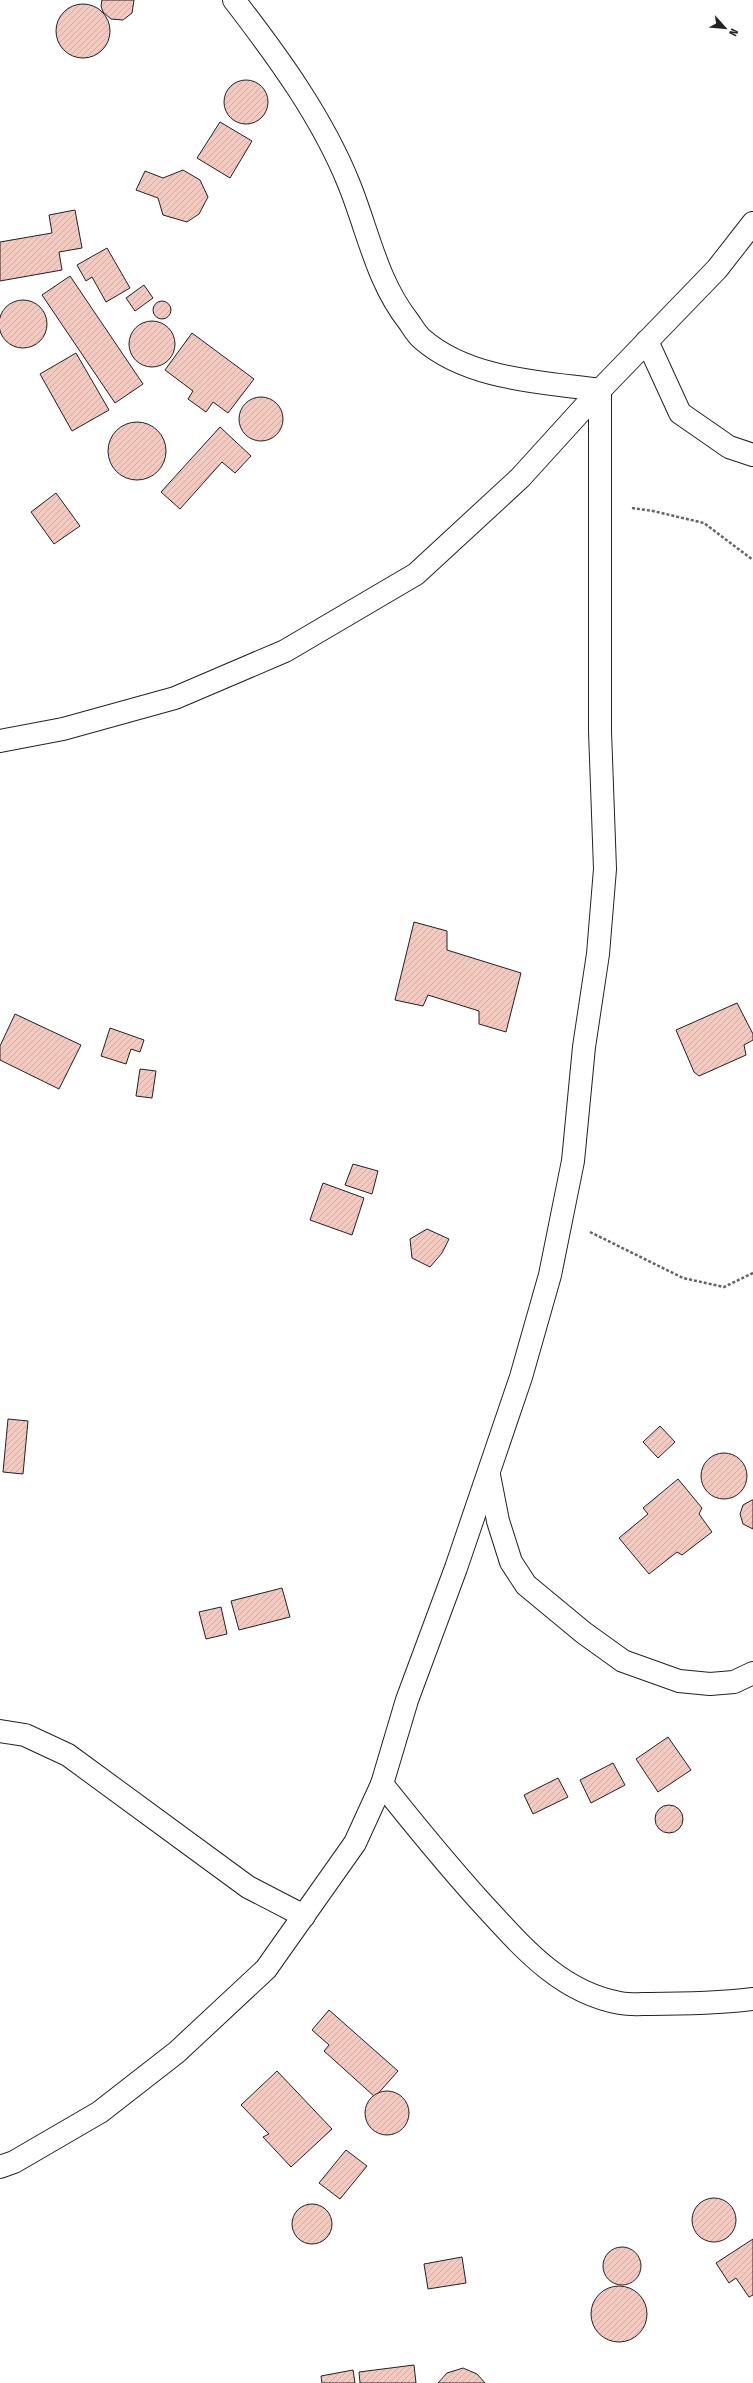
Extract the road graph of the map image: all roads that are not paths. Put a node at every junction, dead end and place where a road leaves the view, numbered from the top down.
1 (234, 0) edge
2 (753, 223) edge
3 (647, 341) junction
4 (600, 390) junction
5 (753, 455) edge
6 (0, 740) edge
7 (488, 1473) junction
8 (753, 1673) edge
9 (0, 1731) edge
10 (382, 1784) junction
11 (304, 1916) junction
12 (753, 1999) edge
13 (0, 2167) edge

1 - 4 street
2 - 3 street
3 - 4 street
3 - 5 street
4 - 6 street
4 - 7 street
7 - 8 street
7 - 10 street
9 - 11 street
10 - 11 street
10 - 12 street
11 - 13 street

